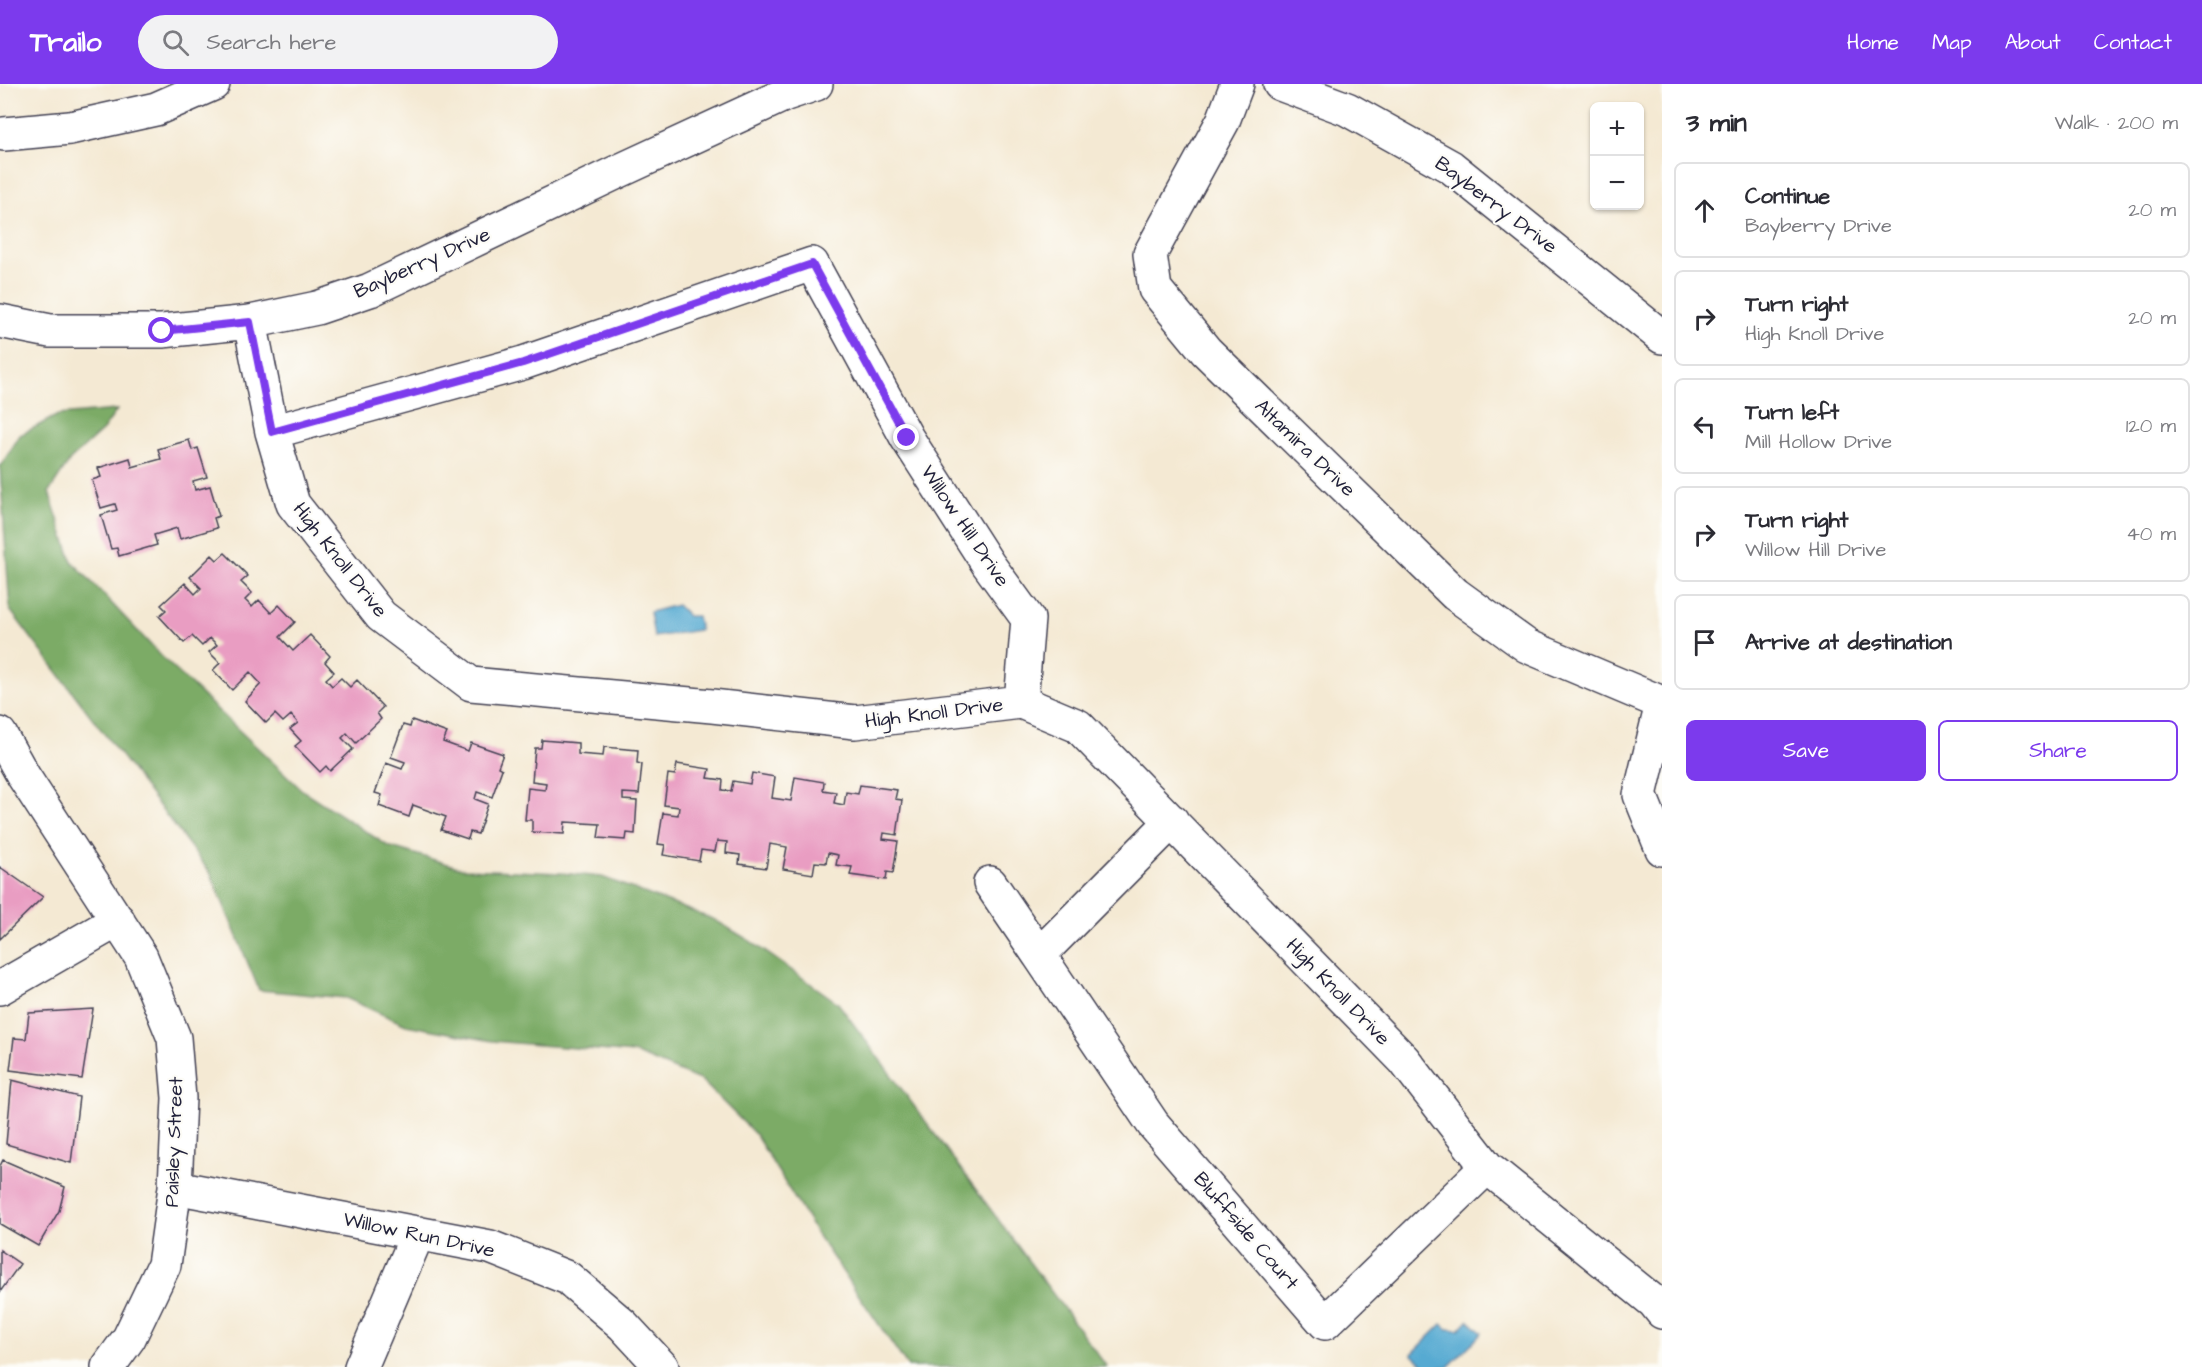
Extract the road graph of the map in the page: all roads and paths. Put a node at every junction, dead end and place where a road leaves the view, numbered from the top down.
1 (213, 84) edge
2 (816, 84) edge
3 (1237, 84) edge
4 (1280, 84) edge
5 (1, 137) edge
6 (0, 321) edge
7 (250, 322) junction
8 (1662, 337) edge
9 (272, 432) junction
10 (1021, 702) junction
11 (1662, 704) edge
12 (0, 734) edge
13 (1172, 821) junction
14 (1662, 849) edge
15 (990, 883) dead end
16 (118, 920) junction
17 (1039, 956) junction
18 (0, 988) edge
19 (1487, 1167) junction
20 (176, 1187) junction
21 (418, 1233) junction
22 (1662, 1312) edge
23 (108, 1367) edge
24 (361, 1367) edge
25 (662, 1367) edge

1 - 5 street
2 - 7 street, Bayberry Drive
3 - 11 street, Altamira Drive
4 - 8 street, Bayberry Drive
6 - 7 street, Bayberry Drive
7 - 9 street, High Knoll Drive
9 - 10 street, High Knoll Drive
9 - 10 street, Willow Hill Drive
10 - 13 street, High Knoll Drive
11 - 14 street
12 - 16 street, Paisley Street
13 - 17 street
13 - 19 street, High Knoll Drive
15 - 17 street, Bluffside Court
16 - 18 street
16 - 20 street, Paisley Street
17 - 19 street, Bluffside Court
19 - 22 street, High Knoll Drive
20 - 21 street, Willow Run Drive
20 - 23 street, Paisley Street
21 - 24 street
21 - 25 street, Willow Run Drive

